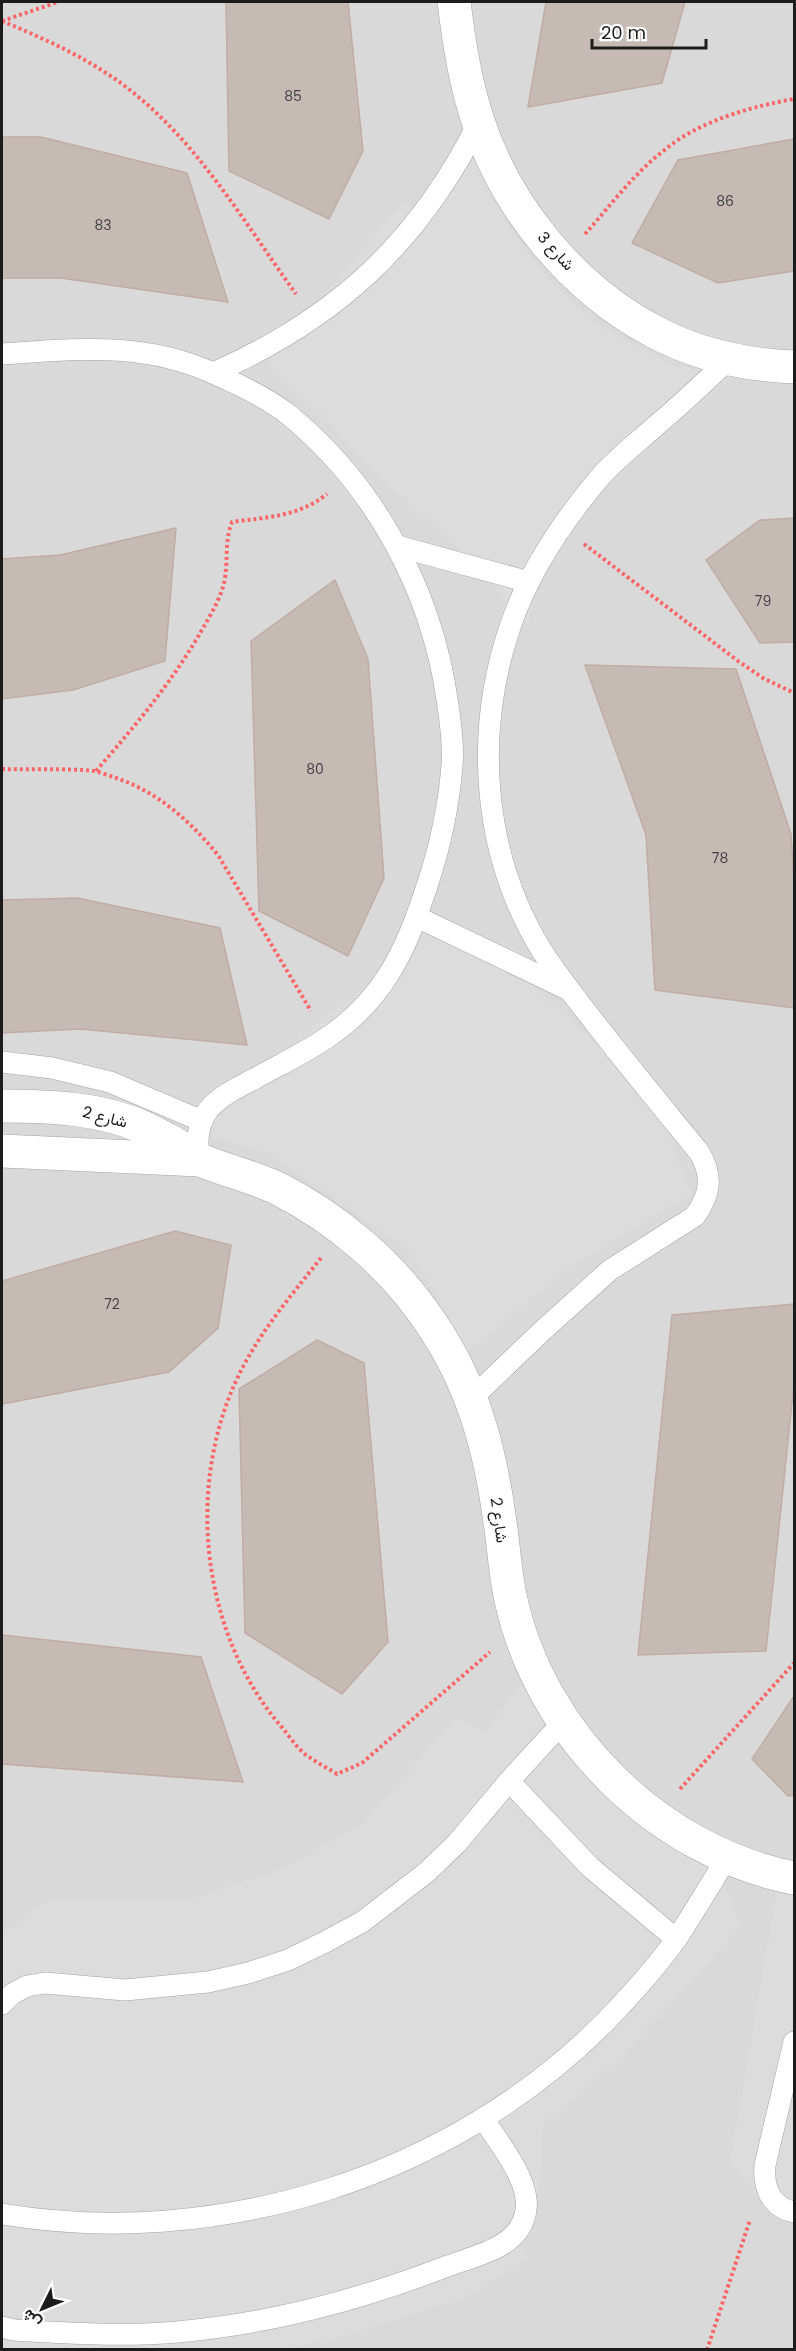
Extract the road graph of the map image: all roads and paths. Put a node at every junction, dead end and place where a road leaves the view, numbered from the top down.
1 (58, 2) edge
2 (454, 2) edge
3 (2, 21) edge
4 (795, 99) edge
5 (478, 124) junction
6 (563, 260) junction
7 (314, 319) junction
8 (2, 354) edge
9 (729, 359) junction
10 (795, 367) edge
11 (213, 373) junction
12 (347, 473) junction
13 (562, 527) junction
14 (397, 546) junction
15 (529, 582) junction
16 (795, 693) edge
17 (452, 763) junction
18 (487, 763) junction
19 (2, 769) edge
20 (96, 771) junction
21 (417, 916) junction
22 (569, 990) junction
23 (327, 1037) junction
24 (2, 1062) edge
25 (2, 1106) edge
26 (202, 1121) junction
27 (2, 1151) edge
28 (200, 1160) junction
29 (343, 1229) junction
30 (471, 1399) junction
31 (518, 1628) junction
32 (795, 1663) edge
33 (564, 1721) junction
34 (509, 1780) junction
35 (655, 1816) junction
36 (728, 1857) junction
37 (795, 1878) edge
38 (676, 1940) junction
39 (2, 2004) edge
40 (795, 2042) edge
41 (483, 2118) junction
42 (785, 2208) edge
43 (2, 2214) edge
44 (2, 2327) edge
45 (706, 2349) edge

1 - 3 path
2 - 5 street, شارع 3
3 - 7 path
4 - 6 path
5 - 6 street, شارع 3
5 - 7 lane
6 - 9 street, شارع 3
7 - 11 lane
8 - 11 lane
9 - 10 street, شارع 3
9 - 13 lane
11 - 12 lane
12 - 14 lane
12 - 20 path
13 - 15 lane
13 - 16 path
14 - 15 lane
14 - 17 lane
15 - 18 lane
17 - 18 lane
17 - 21 lane
18 - 22 lane
19 - 20 path
20 - 23 path
21 - 22 lane
21 - 23 lane
22 - 30 lane
23 - 26 lane
24 - 26 lane
25 - 28 street, شارع 2
26 - 28 lane
27 - 28 street, شارع 2
28 - 29 street, شارع 2
29 - 30 street, شارع 2
29 - 31 path
30 - 31 street, شارع 2
31 - 33 street, شارع 2
32 - 35 path
33 - 34 lane
33 - 35 street, شارع 2
34 - 38 lane
34 - 39 lane
35 - 36 street, شارع 2
36 - 37 street, شارع 2
36 - 38 lane
38 - 41 lane
40 - 42 lane
41 - 43 lane
41 - 44 lane
42 - 45 path

